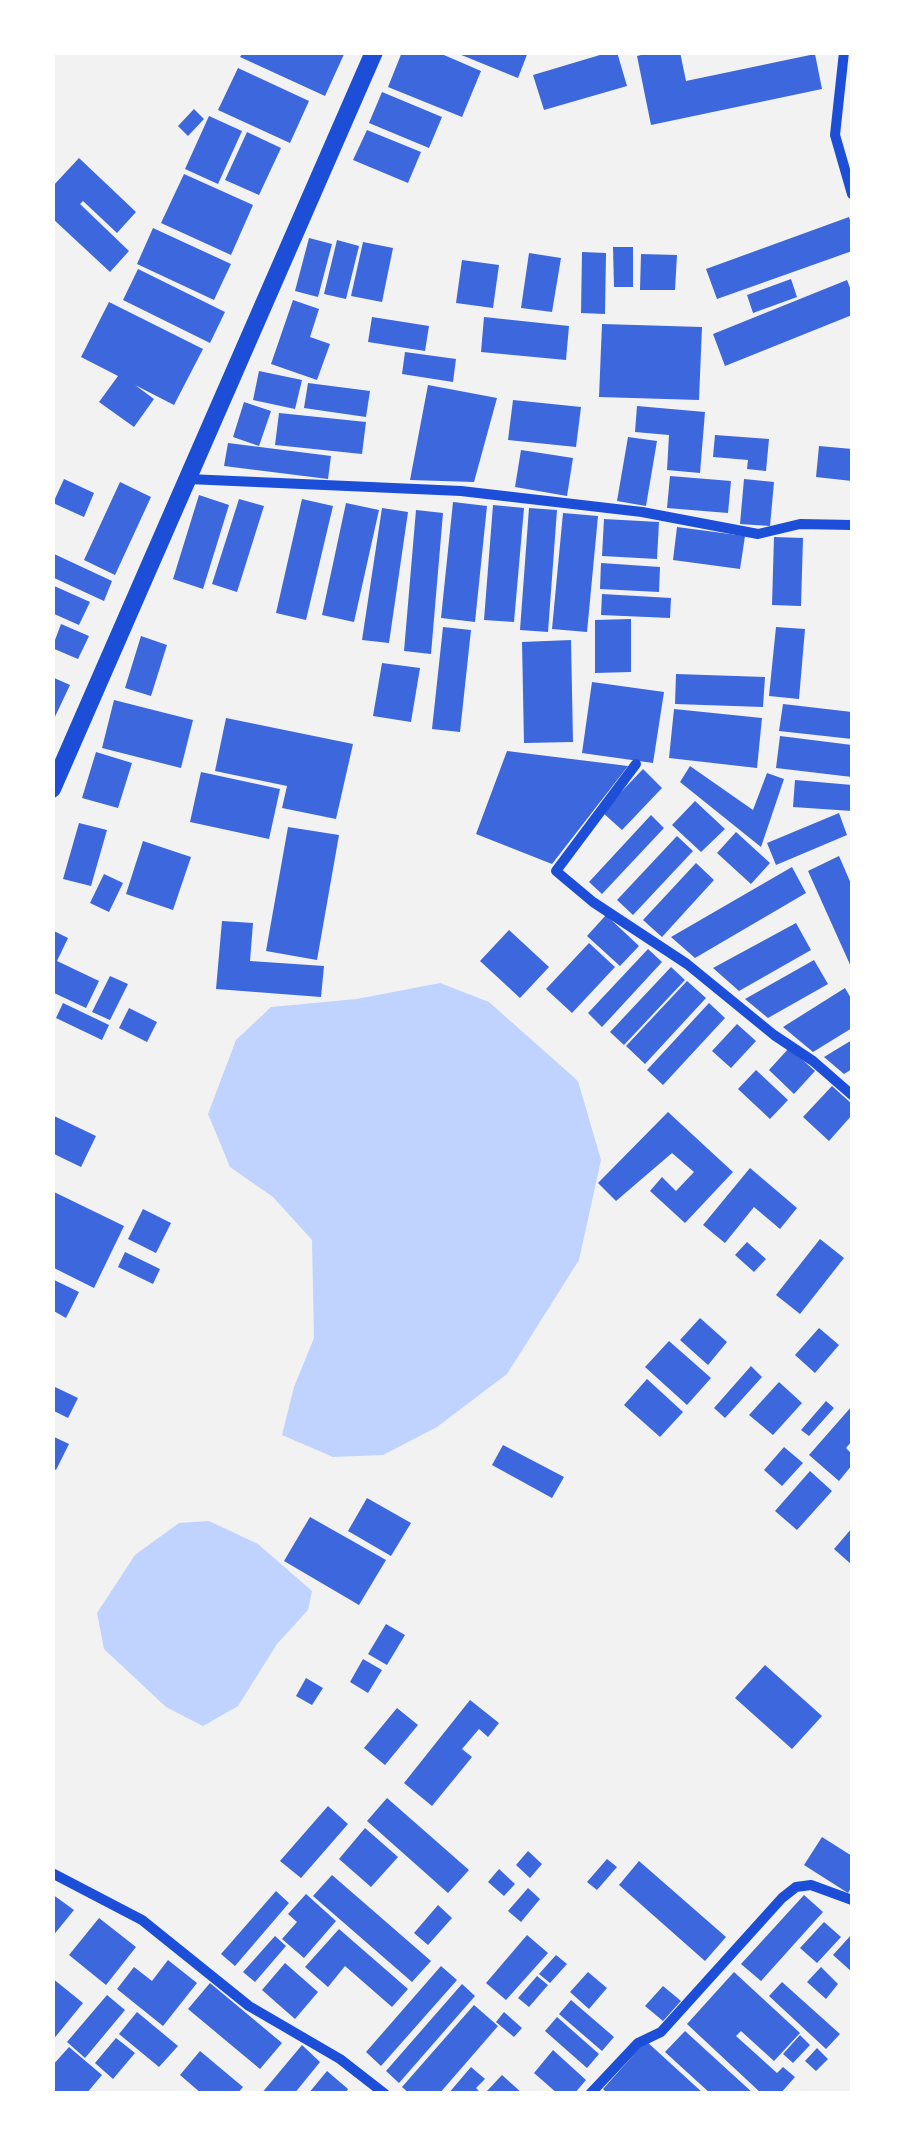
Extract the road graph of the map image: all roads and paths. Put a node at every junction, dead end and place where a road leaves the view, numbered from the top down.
1 (374, 52) edge
2 (844, 52) edge
3 (852, 194) edge
4 (188, 479) junction
5 (852, 525) edge
6 (636, 764) dead end
7 (52, 788) edge
8 (852, 1094) edge
9 (52, 1873) edge
10 (852, 1900) edge
11 (385, 2094) edge
12 (590, 2094) edge

1 - 4 street
2 - 3 street
4 - 5 street
4 - 7 street
6 - 8 street
9 - 11 street
10 - 12 street

